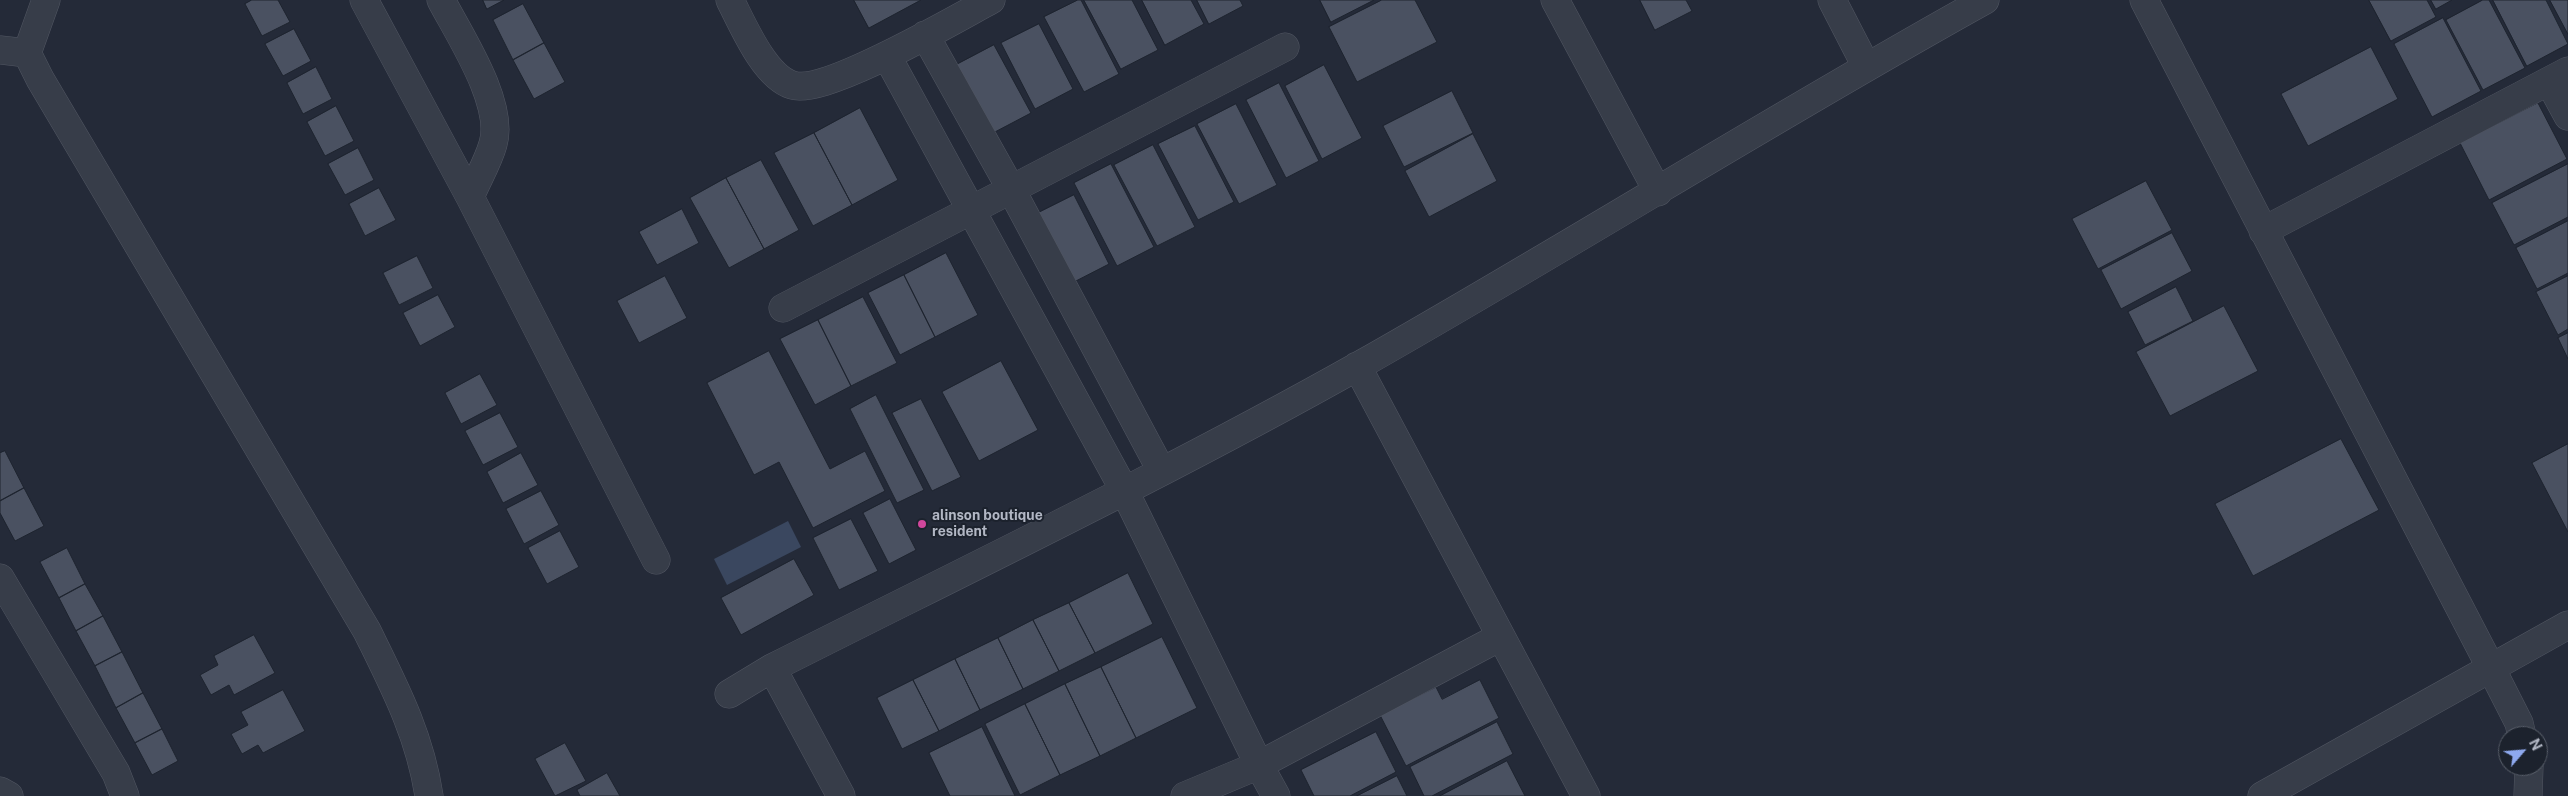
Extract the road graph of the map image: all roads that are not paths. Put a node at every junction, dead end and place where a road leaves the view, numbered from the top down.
1 (46, 0) edge
2 (364, 0) edge
3 (441, 0) edge
4 (730, 0) edge
5 (991, 0) edge
6 (1554, 0) edge
7 (1832, 0) edge
8 (1985, 0) edge
9 (2144, 0) edge
10 (925, 35) junction
11 (1285, 47) dead end
12 (0, 50) edge
13 (27, 53) junction
14 (887, 56) junction
15 (1866, 66) junction
16 (2558, 76) edge
17 (2568, 116) edge
18 (1010, 189) junction
19 (1658, 192) junction
20 (470, 197) junction
21 (972, 209) junction
22 (2263, 231) junction
23 (782, 308) dead end
24 (1357, 366) junction
25 (1161, 470) junction
26 (1124, 490) junction
27 (656, 560) dead end
28 (0, 578) edge
29 (2568, 624) edge
30 (1500, 637) junction
31 (772, 668) junction
32 (2491, 668) junction
33 (729, 694) dead end
34 (2520, 726) edge
35 (1259, 765) junction
36 (2528, 776) edge
37 (0, 791) edge
38 (9, 796) edge
39 (125, 796) edge
40 (429, 796) edge
41 (840, 796) edge
42 (1185, 796) edge
43 (1276, 796) edge
44 (1586, 796) edge
45 (2262, 796) edge
46 (2528, 796) edge

1 - 13 street
2 - 20 street
3 - 20 street
4 - 14 street
5 - 10 street
6 - 19 street
7 - 15 street
8 - 15 street
9 - 22 street
10 - 14 street
10 - 18 street
11 - 18 street
12 - 13 street
13 - 40 street
14 - 21 street
15 - 19 street
16 - 17 street
16 - 22 street
18 - 21 street
18 - 25 street
19 - 24 street
20 - 27 street
21 - 23 street
21 - 26 street
22 - 32 street
24 - 25 street
24 - 30 street
25 - 26 street
26 - 31 street
26 - 35 street
28 - 39 street
29 - 32 street
30 - 35 street
30 - 44 street
31 - 33 street
31 - 41 street
32 - 34 street
32 - 45 street
35 - 42 street
35 - 43 street
36 - 46 street
37 - 38 street

